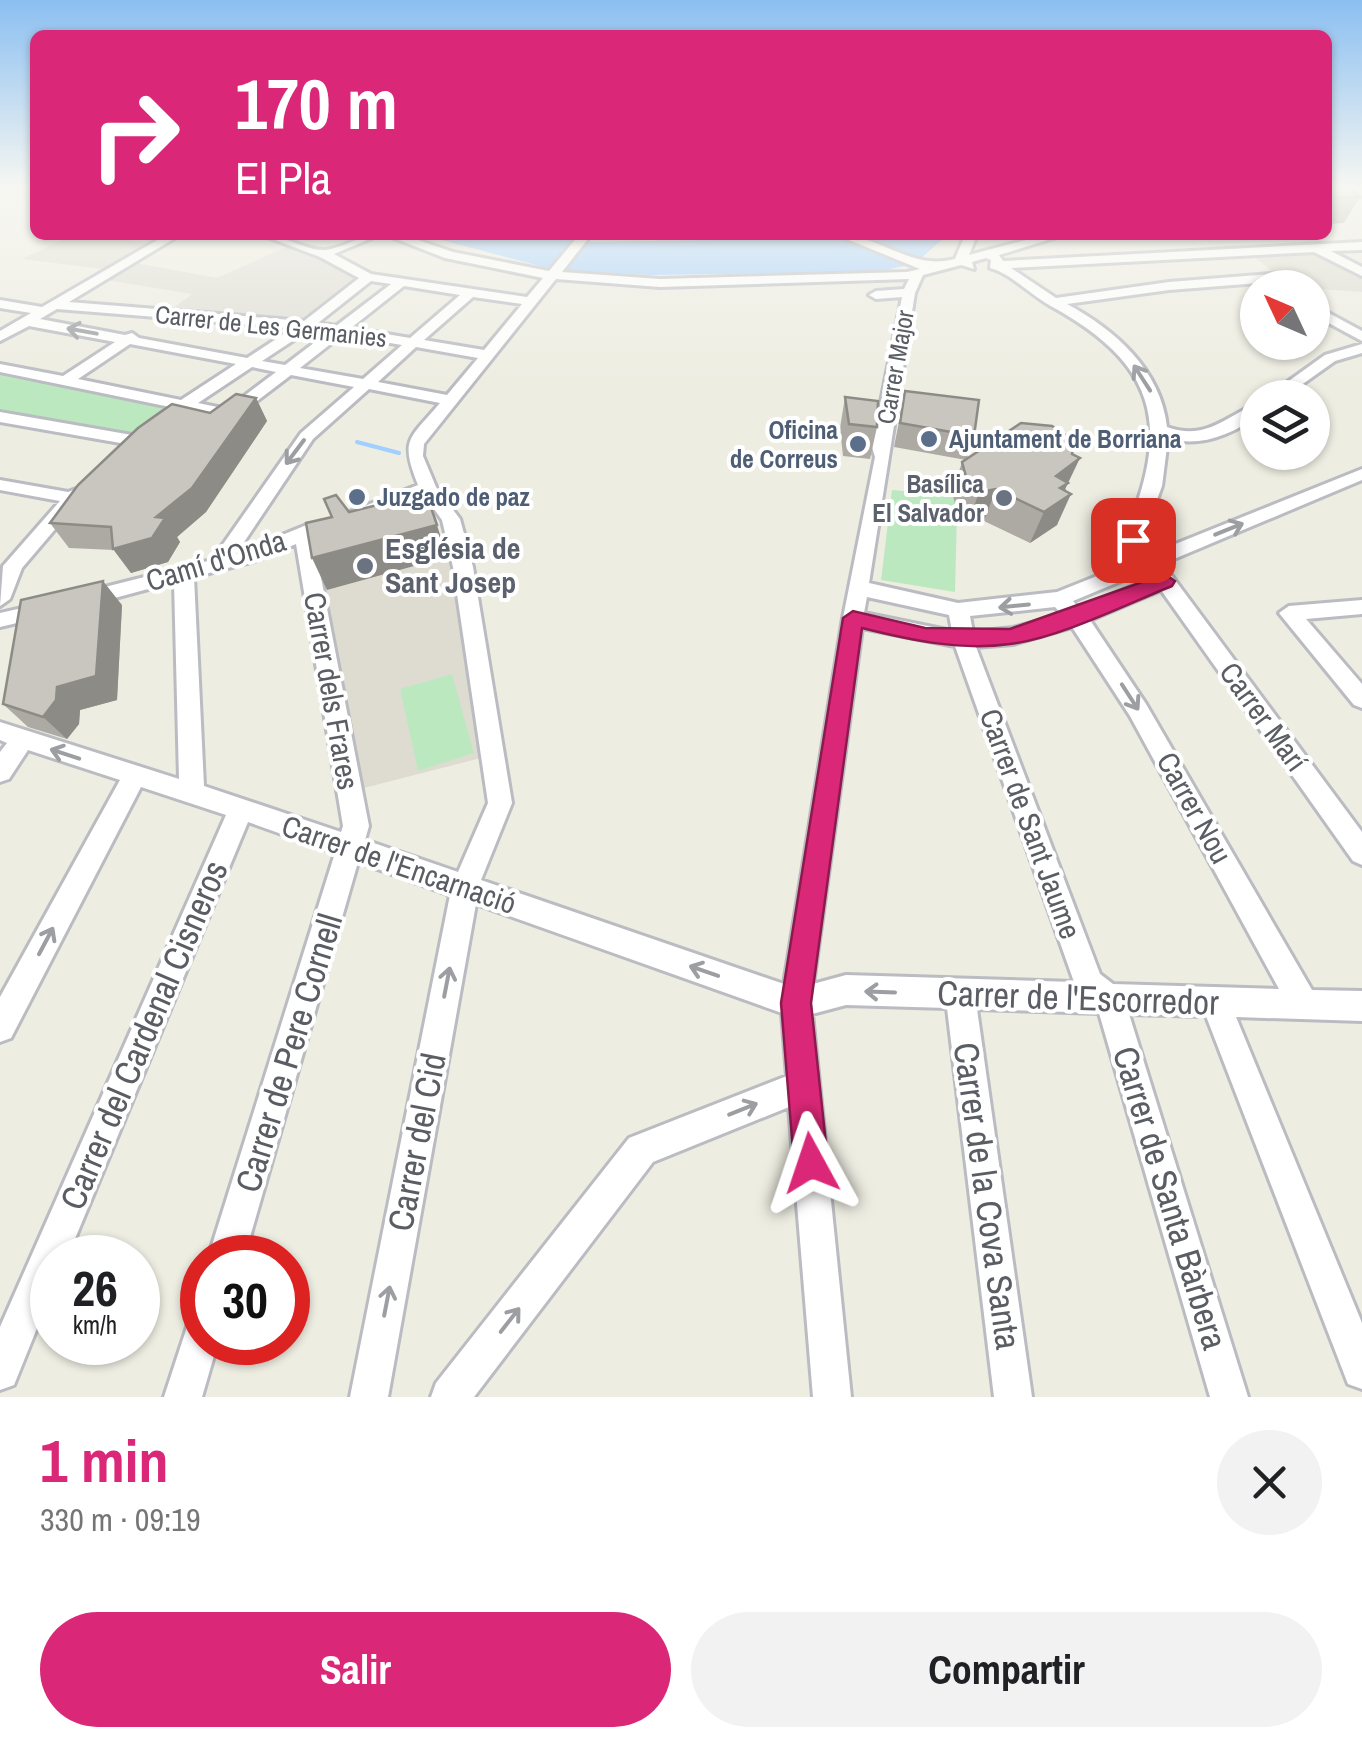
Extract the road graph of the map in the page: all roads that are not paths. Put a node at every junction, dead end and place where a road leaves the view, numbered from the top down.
1 (145, 252) edge
2 (319, 252) edge
3 (329, 252) edge
4 (440, 252) edge
5 (571, 252) edge
6 (882, 252) edge
7 (964, 252) edge
8 (1004, 252) edge
9 (1219, 252) edge
10 (1243, 252) edge
11 (1324, 252) edge
12 (324, 254) junction
13 (961, 260) junction
14 (980, 260) junction
15 (996, 264) junction
16 (920, 269) junction
17 (1262, 270) edge
18 (1361, 271) edge
19 (368, 277) junction
20 (552, 278) junction
21 (402, 282) junction
22 (1240, 284) edge
23 (471, 292) junction
24 (909, 293) junction
25 (384, 295) junction
26 (876, 295) dead end
27 (532, 302) junction
28 (1054, 302) junction
29 (0, 304) edge
30 (456, 306) junction
31 (49, 308) junction
32 (164, 315) junction
33 (521, 316) junction
34 (1330, 318) edge
35 (27, 321) junction
36 (307, 325) junction
37 (340, 330) junction
38 (1362, 336) edge
39 (0, 337) edge
40 (128, 340) junction
41 (414, 342) junction
42 (1362, 348) edge
43 (487, 355) junction
44 (247, 362) junction
45 (0, 368) edge
46 (290, 369) junction
47 (1298, 380) edge
48 (64, 382) junction
49 (364, 384) junction
50 (450, 400) junction
51 (182, 404) junction
52 (4, 420) edge
53 (1240, 420) edge
54 (1162, 431) junction
55 (1362, 474) edge
56 (0, 484) edge
57 (428, 488) junction
58 (303, 534) junction
59 (6, 565) edge
60 (218, 565) junction
61 (1139, 566) junction
62 (184, 574) junction
63 (1165, 581) junction
64 (859, 588) junction
65 (0, 599) edge
66 (1362, 607) edge
67 (1068, 608) junction
68 (958, 610) junction
69 (853, 618) junction
70 (0, 620) edge
71 (966, 638) junction
72 (1362, 699) edge
73 (11, 735) edge
74 (0, 772) edge
75 (134, 777) junction
76 (192, 795) junction
77 (240, 810) junction
78 (352, 848) junction
79 (1362, 853) edge
80 (465, 888) junction
81 (960, 994) junction
82 (1110, 999) junction
83 (1216, 1002) junction
84 (796, 1003) junction
85 (1304, 1004) junction
86 (1362, 1006) edge
87 (0, 1027) edge
88 (804, 1084) junction
89 (233, 1235) edge
90 (193, 1365) edge
91 (1362, 1370) edge
92 (0, 1371) edge
93 (183, 1397) edge
94 (369, 1397) edge
95 (450, 1397) edge
96 (832, 1397) edge
97 (1013, 1397) edge
98 (1229, 1397) edge

1 - 31 street
2 - 12 street
3 - 12 street
4 - 20 street
5 - 20 street
6 - 16 street
7 - 13 street
8 - 14 street
9 - 15 street
10 - 17 street
11 - 18 street
12 - 19 street
13 - 14 street
13 - 16 street
14 - 15 street
14 - 16 street
15 - 28 street
16 - 20 street
16 - 24 street, Carrer Major
19 - 21 street
19 - 36 street
20 - 27 street
21 - 23 street
21 - 25 street
22 - 28 street
23 - 27 street
23 - 30 street
24 - 26 street
24 - 64 street, Carrer Major
25 - 30 street
25 - 37 street
27 - 33 street
54 -> 28 street
29 - 31 street, Carrer de Les Germanies
30 - 33 street
30 - 41 street
31 - 32 street, Carrer de Les Germanies
31 - 35 street
32 - 36 street, Carrer de Les Germanies
32 - 40 street
33 - 43 street
34 - 38 street
35 - 39 street
40 -> 35 street
36 - 37 street, Carrer de Les Germanies
36 - 44 street
37 - 41 street, Carrer de Les Germanies
37 - 46 street
40 - 44 street
40 - 48 street
41 - 43 street, Carrer de Les Germanies
41 - 49 street
42 - 47 street
43 - 50 street
44 - 46 street
44 - 51 street
45 - 48 street
46 - 49 street
46 - 51 street
48 - 51 street
49 - 50 street
49 -> 60 street
50 - 57 street, Carrer del Cid
51 - 52 street
53 - 54 street
54 - 61 street
61 -> 55 street
56 - 59 street
57 - 58 street, Camí d'Onda
57 - 80 street, Carrer del Cid
58 - 60 street, Camí d'Onda
58 - 78 street, Carrer dels Frares
59 - 65 street
60 - 62 street, Camí d'Onda
61 - 63 street
61 - 67 street
62 - 70 street, Camí d'Onda
62 - 76 street
63 - 67 street
63 - 79 street, Carrer Marí
64 - 68 street
64 - 69 street, Carrer Major
66 - 72 street
67 -> 68 street
67 - 71 street
67 -> 85 street, Carrer Nou
68 - 71 street, Carrer de Sant Jaume
69 - 71 street
69 - 84 street, Carrer Major
71 - 82 street, Carrer de Sant Jaume
73 - 74 street
75 -> 73 street, Carrer de l'Encarnació
75 - 76 street, Carrer de l'Encarnació
87 -> 75 street
76 - 77 street, Carrer de l'Encarnació
77 - 78 street, Carrer de l'Encarnació
77 - 92 street, Carrer del Cardenal Cisneros
78 - 80 street, Carrer de l'Encarnació
78 - 89 street, Carrer de Pere Cornell
84 -> 80 street, Carrer de l'Encarnació
94 -> 80 street, Carrer del Cid
81 - 82 street, Carrer de l'Escorredor
81 -> 84 street, Carrer de l'Escorredor
81 - 97 street, Carrer de la Cova Santa
82 - 83 street, Carrer de l'Escorredor
82 - 98 street, Carrer de Santa Bàrbera
83 - 85 street, Carrer de l'Escorredor
83 - 91 street
84 - 88 street, Carrer Major
85 - 86 street, Carrer de l'Escorredor
95 -> 88 street
88 - 96 street, Carrer Major
90 - 93 street

